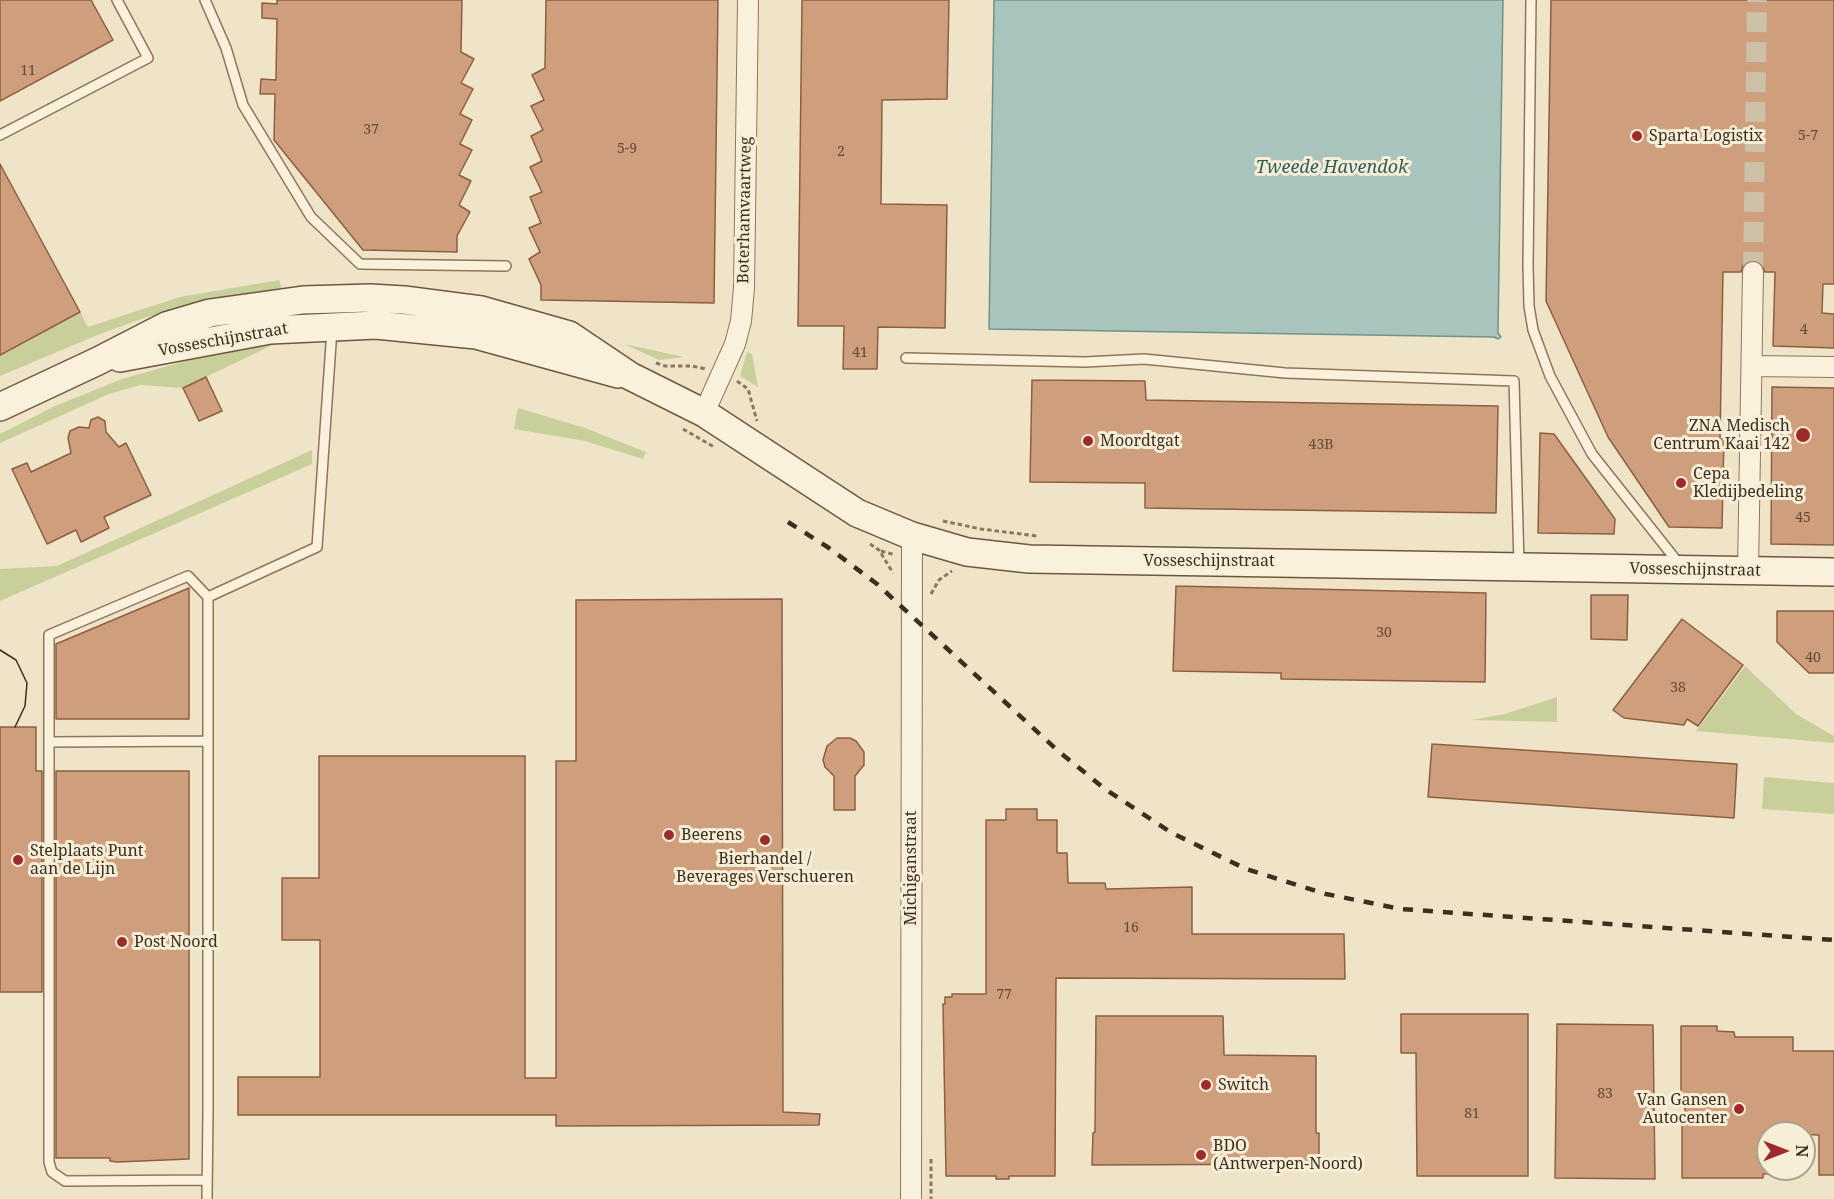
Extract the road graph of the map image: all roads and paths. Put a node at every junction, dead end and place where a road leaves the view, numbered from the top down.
1 (117, 0) edge
2 (205, 0) edge
3 (748, 0) edge
4 (1531, 0) edge
5 (0, 135) edge
6 (506, 266) dead end
7 (1753, 272) tunnel mouth
8 (442, 304) junction
9 (328, 313) junction
10 (906, 358) dead end
11 (98, 361) junction
12 (654, 362) dead end
13 (1752, 366) junction
14 (1834, 367) edge
15 (721, 375) junction
16 (630, 376) junction
17 (0, 407) edge
18 (704, 412) junction
19 (676, 425) dead end
20 (759, 425) dead end
21 (715, 448) dead end
22 (932, 518) dead end
23 (912, 536) junction
24 (1045, 536) dead end
25 (868, 542) dead end
26 (1519, 567) junction
27 (957, 570) dead end
28 (1684, 570) junction
29 (1748, 571) junction
30 (1834, 572) edge
31 (894, 580) dead end
32 (208, 597) junction
33 (930, 599) dead end
34 (208, 741) junction
35 (50, 742) junction
36 (931, 1152) dead end
37 (207, 1180) junction
38 (207, 1199) edge
39 (911, 1199) edge
40 (931, 1199) edge

1 - 5 lane
2 - 6 lane
3 - 15 street, Boterhamvaartweg
4 - 28 lane
7 - 13 street
8 - 9 lane
8 - 9 street, Vosseschijnstraat
8 - 16 street, Vosseschijnstraat
9 - 11 street, Vosseschijnstraat
9 - 11 street, Vosseschijnstraat
9 - 16 street, Vosseschijnstraat
9 - 32 lane
10 - 26 lane
11 - 17 street, Vosseschijnstraat
12 - 15 path
13 - 14 street
13 - 29 street
15 - 18 street, Boterhamvaartweg
15 - 20 path
16 - 18 street, Vosseschijnstraat
18 - 23 street, Vosseschijnstraat
19 - 21 path
22 - 24 path
23 - 26 street, Vosseschijnstraat
23 - 39 street, Michiganstraat
25 - 31 path
26 - 28 street, Vosseschijnstraat
27 - 33 path
28 - 29 street, Vosseschijnstraat
29 - 30 street, Vosseschijnstraat
32 - 34 lane
32 - 35 lane
34 - 35 lane
34 - 37 lane
35 - 37 lane
36 - 40 path
37 - 38 lane

